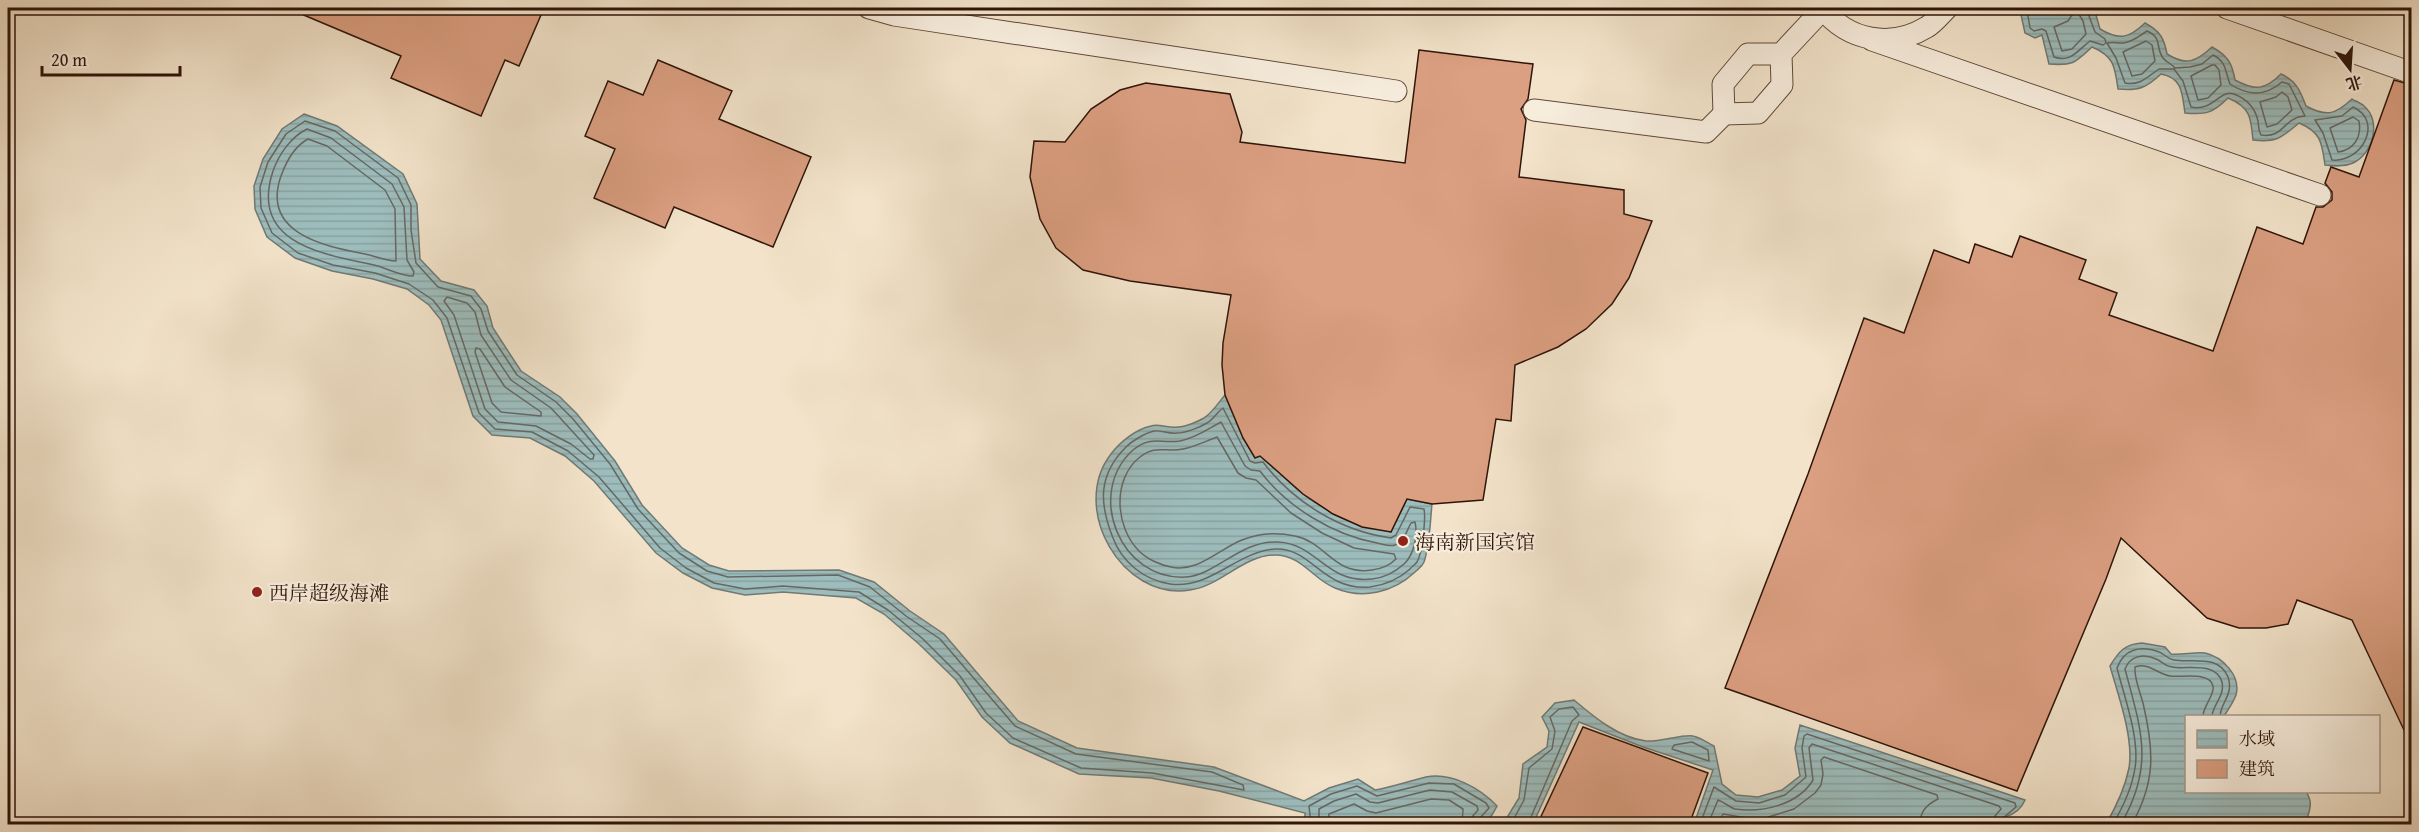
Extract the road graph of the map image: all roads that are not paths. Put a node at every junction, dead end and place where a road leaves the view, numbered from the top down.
1 (869, 8) edge
2 (1823, 8) edge
3 (1947, 8) edge
4 (2227, 8) edge
5 (1872, 40) junction
6 (1780, 54) junction
7 (2412, 73) edge
8 (1396, 91) dead end
9 (1534, 110) dead end
10 (1724, 114) junction
11 (2320, 195) dead end

1 - 8 lane
2 - 5 lane
2 - 6 lane
3 - 5 lane
4 - 7 lane
5 - 11 lane
6 - 10 lane
6 - 10 lane
9 - 10 lane

